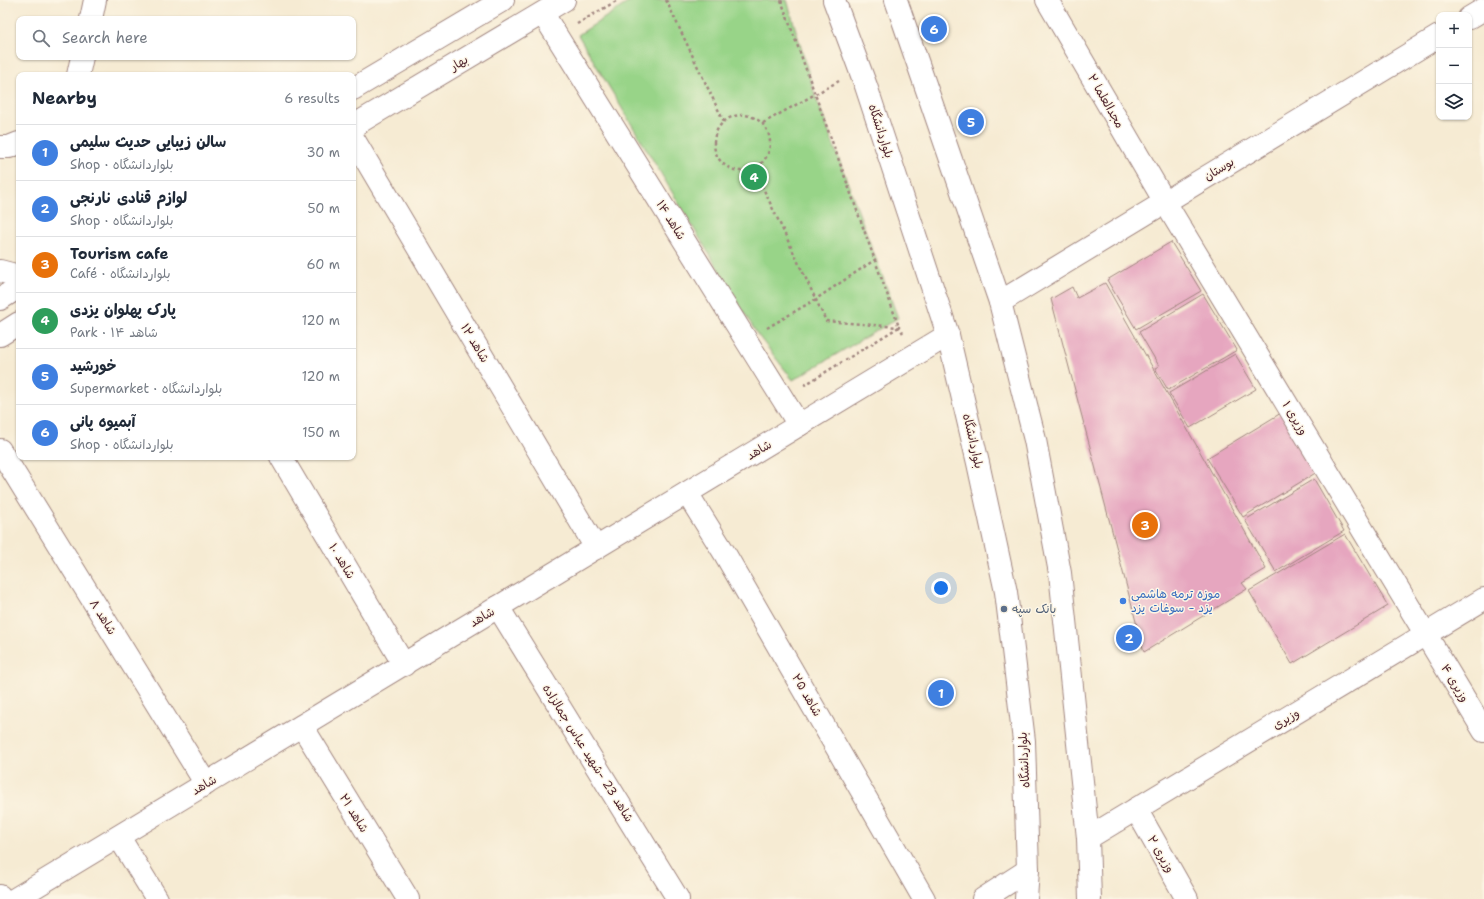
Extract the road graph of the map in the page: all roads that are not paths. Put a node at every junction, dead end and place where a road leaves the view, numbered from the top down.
1 (95, 0) edge
2 (503, 0) edge
3 (564, 0) edge
4 (834, 0) edge
5 (896, 0) edge
6 (1047, 0) edge
7 (1484, 9) edge
8 (543, 14) junction
9 (92, 16) edge
10 (1472, 16) edge
11 (1436, 38) edge
12 (81, 60) edge
13 (79, 72) edge
14 (356, 87) edge
15 (356, 124) edge
16 (356, 143) edge
17 (16, 144) edge
18 (0, 147) edge
19 (1165, 202) junction
20 (0, 272) edge
21 (16, 275) edge
22 (16, 289) edge
23 (0, 299) edge
24 (1000, 302) junction
25 (16, 325) edge
26 (0, 335) edge
27 (948, 335) junction
28 (799, 425) junction
29 (0, 450) edge
30 (283, 460) edge
31 (687, 493) junction
32 (596, 548) junction
33 (1484, 599) edge
34 (498, 607) junction
35 (1426, 635) junction
36 (404, 665) junction
37 (302, 726) junction
38 (1484, 730) edge
39 (206, 784) junction
40 (1136, 809) junction
41 (119, 837) junction
42 (1088, 838) junction
43 (1028, 870) junction
44 (0, 896) edge
45 (2, 899) edge
46 (16, 899) edge
47 (157, 899) edge
48 (408, 899) edge
49 (678, 899) edge
50 (924, 899) edge
51 (983, 899) edge
52 (1026, 899) edge
53 (1090, 899) edge
54 (1187, 899) edge

1 - 9 street
2 - 14 street
3 - 8 street, بهار
4 - 27 street, بلواردانشگاه
5 - 24 street
6 - 19 street, مجدالعلما ۲
7 - 10 street
8 - 15 street, بهار
8 - 28 street, شاهد ۱۴
11 - 19 street, بوستان
12 - 13 street
16 - 32 street, شاهد ۱۲
17 - 18 street
19 - 24 street, بوستان
19 - 35 street, وزیری ۱
20 - 21 street
22 - 23 street
24 - 42 street
25 - 26 street
27 - 28 street, شاهد
27 - 43 street, بلواردانشگاه
28 - 31 street, شاهد
29 - 39 street, شاهد ۸
30 - 36 street, شاهد ۱۰
31 - 32 street, شاهد
31 - 50 street, شاهد ۲۵
32 - 34 street, شاهد
33 - 35 street, وزیری
34 - 36 street, شاهد
34 - 49 street, شاهد 23 -شهید عباس جمالزاده
35 - 38 street, وزیری ۴
35 - 40 street, وزیری
36 - 37 street, شاهد
37 - 39 street, شاهد
37 - 48 street, شاهد ۲۱
39 - 41 street, شاهد
40 - 42 street, وزیری
40 - 54 street, وزیری ۲
41 - 46 street, شاهد
41 - 47 street
42 - 53 street
43 - 51 street
43 - 52 street, بلواردانشگاه
44 - 45 street

